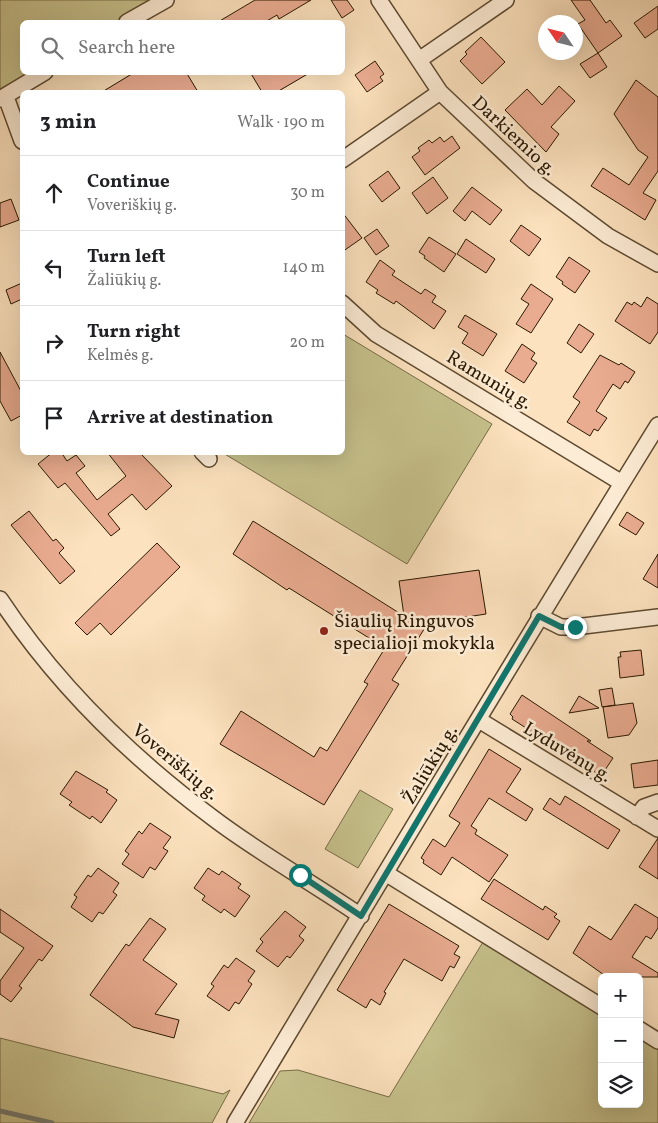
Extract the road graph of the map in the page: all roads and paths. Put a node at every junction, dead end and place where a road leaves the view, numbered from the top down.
1 (166, 0) edge
2 (379, 0) edge
3 (506, 0) edge
4 (131, 20) edge
5 (420, 60) junction
6 (40, 75) edge
7 (440, 92) junction
8 (3, 98) edge
9 (20, 136) edge
10 (345, 158) edge
11 (658, 264) edge
12 (345, 306) edge
13 (658, 425) edge
14 (622, 483) junction
15 (0, 599) edge
16 (539, 616) junction
17 (658, 617) edge
18 (478, 720) junction
19 (658, 802) edge
20 (637, 817) junction
21 (658, 829) edge
22 (387, 874) junction
23 (361, 916) junction
24 (598, 1005) edge
25 (643, 1031) edge
26 (658, 1040) edge
27 (235, 1123) edge

1 - 4 street
2 - 5 street, Darkiemio g.
3 - 5 street
5 - 7 street, Darkiemio g.
6 - 8 street
7 - 10 street
7 - 11 street, Darkiemio g.
8 - 9 street
12 - 14 street, Ramunių g.
13 - 14 street, Žaliūkių g.
14 - 16 street, Žaliūkių g.
15 - 23 street, Voveriškių g.
16 - 17 street
16 - 18 street, Žaliūkių g.
18 - 20 street, Lyduvėnų g.
18 - 22 street, Žaliūkių g.
19 - 20 street
20 - 21 street, Lyduvėnų g.
22 - 23 street, Žaliūkių g.
22 - 24 street
23 - 27 street, Žaliūkių g.
25 - 26 street

